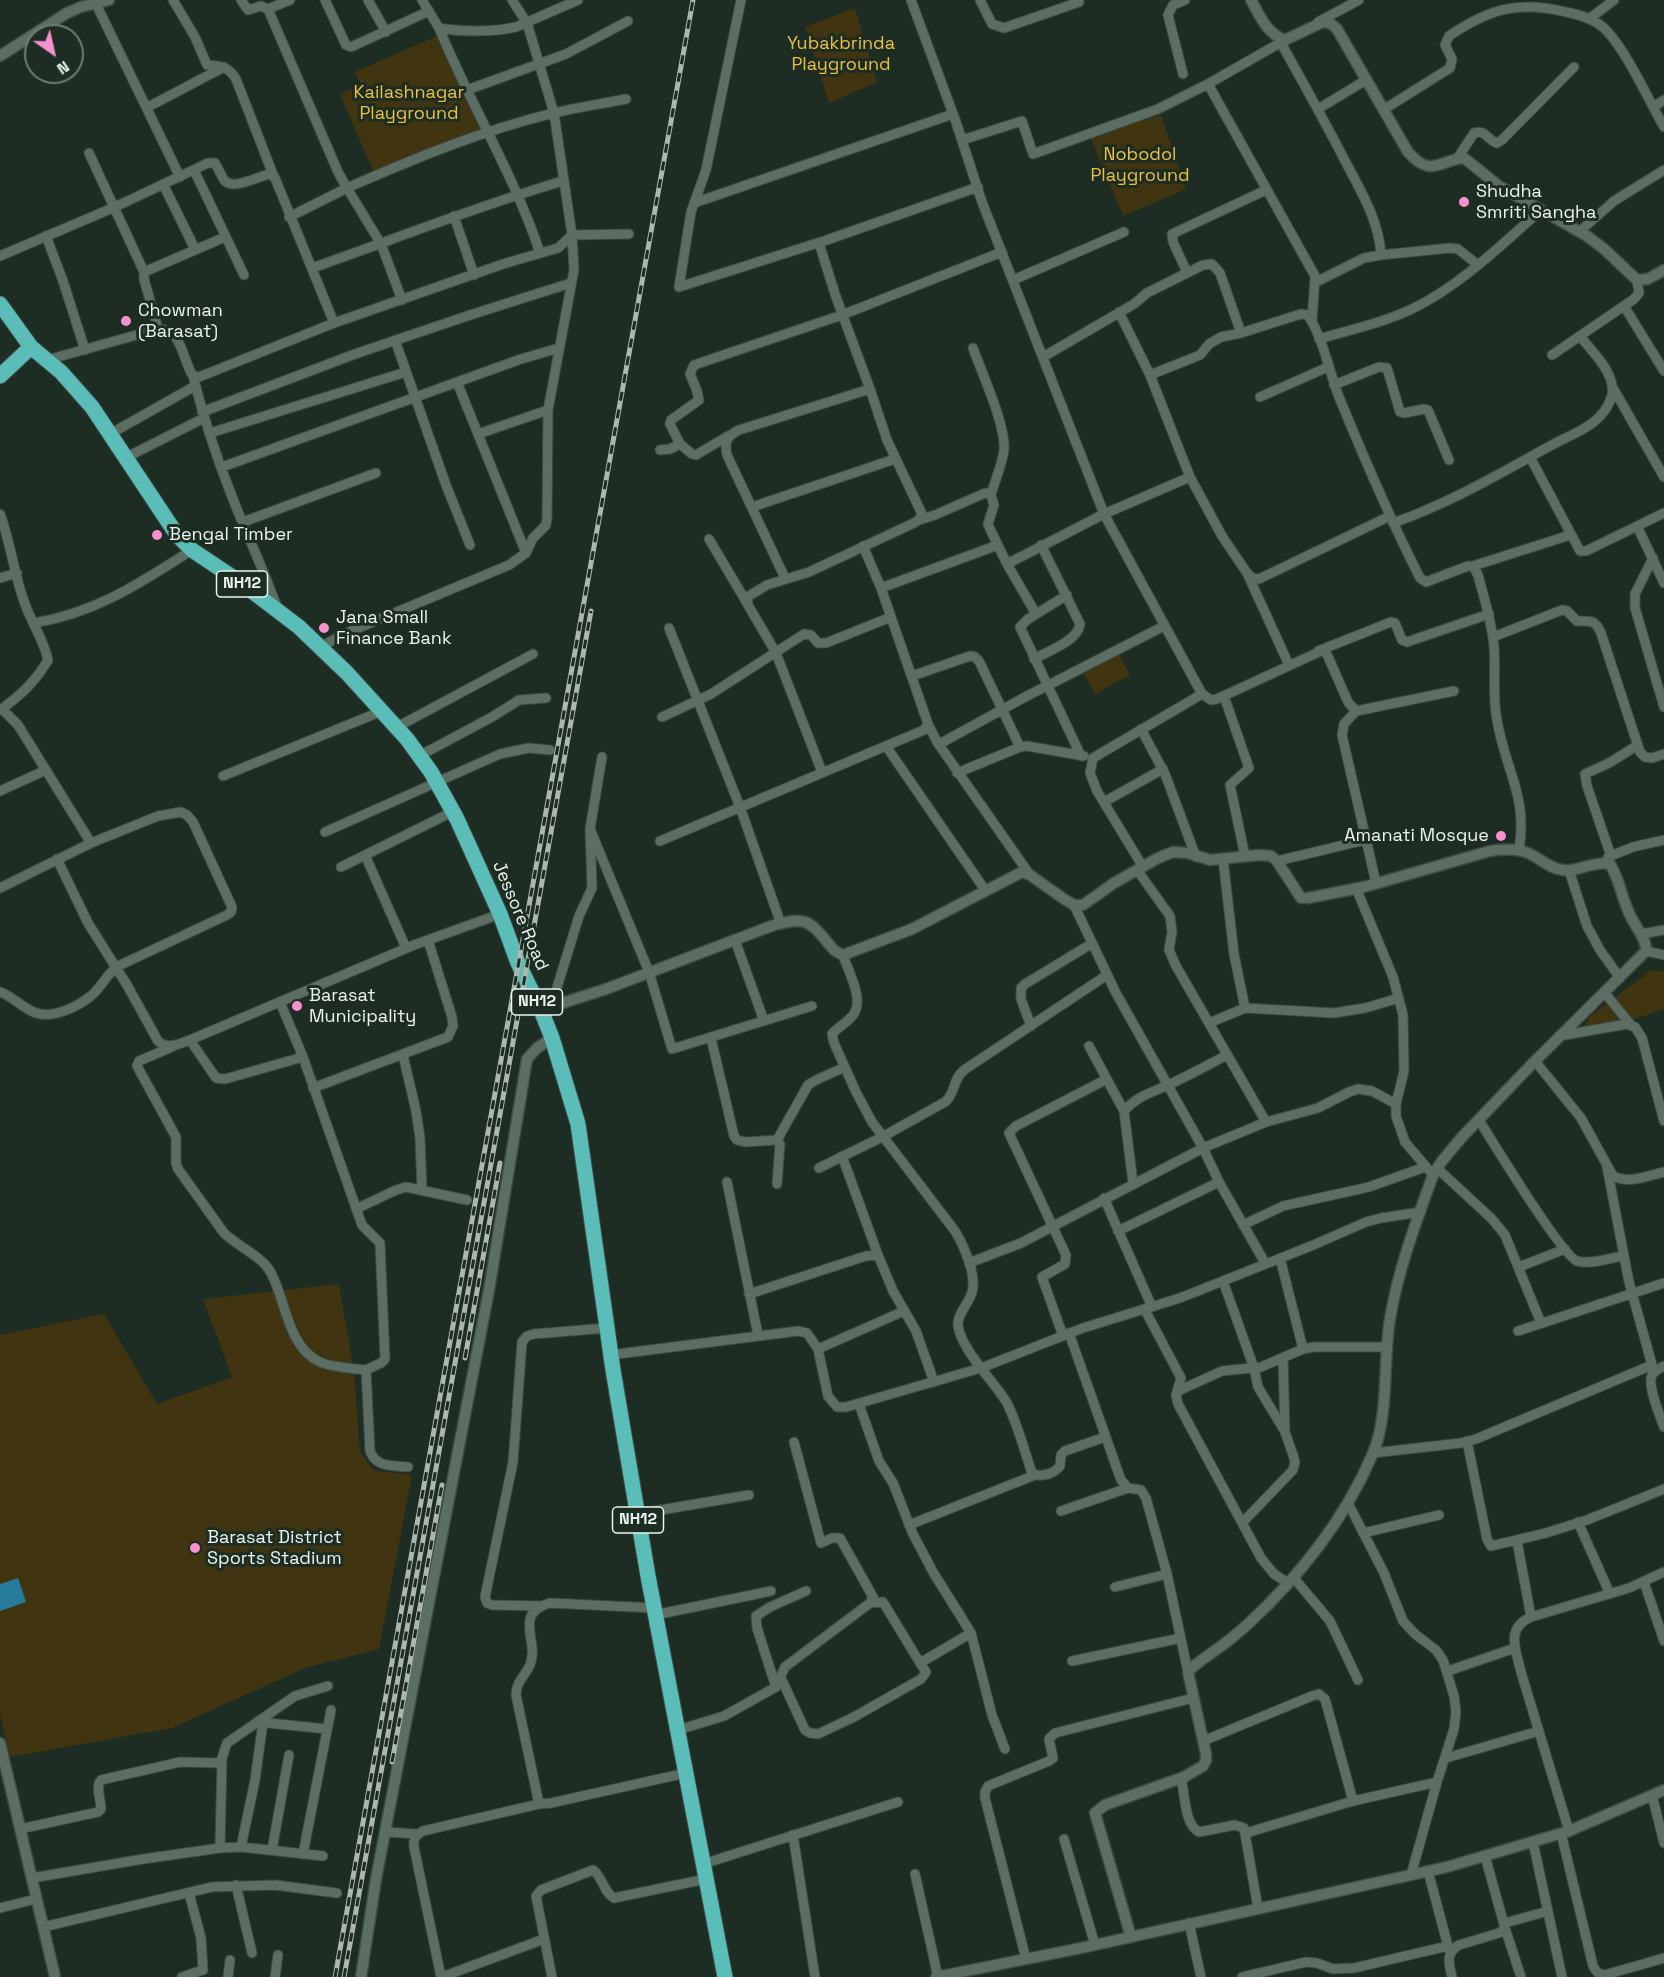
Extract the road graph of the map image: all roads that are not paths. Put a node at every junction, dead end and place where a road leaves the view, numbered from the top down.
1 (109, 0) edge
2 (173, 0) edge
3 (242, 0) edge
4 (290, 0) edge
5 (325, 0) edge
6 (368, 0) edge
7 (422, 0) edge
8 (512, 0) edge
9 (578, 0) edge
10 (741, 0) edge
11 (911, 0) edge
12 (980, 0) edge
13 (1167, 0) edge
14 (1185, 0) edge
15 (1251, 0) edge
16 (1359, 0) edge
17 (1614, 0) edge
18 (1079, 2) dead end
19 (96, 4) junction
20 (267, 9) junction
21 (429, 11) junction
22 (1168, 15) junction
23 (1589, 19) junction
24 (628, 21) dead end
25 (527, 22) junction
26 (1314, 25) junction
27 (439, 28) junction
28 (386, 32) junction
29 (1283, 42) junction
30 (0, 56) edge
31 (538, 65) junction
32 (224, 67) junction
33 (1574, 68) dead end
34 (1183, 74) dead end
35 (1366, 80) junction
36 (1208, 84) junction
37 (467, 90) junction
38 (626, 99) dead end
39 (1664, 100) edge
40 (148, 107) junction
41 (1653, 107) junction
42 (1318, 109) junction
43 (1383, 110) junction
44 (554, 113) junction
45 (953, 114) junction
46 (1664, 127) edge
47 (488, 132) junction
48 (962, 140) junction
49 (89, 153) dead end
50 (1456, 159) junction
51 (194, 170) junction
52 (1664, 170) edge
53 (180, 177) junction
54 (275, 178) junction
55 (563, 181) junction
56 (163, 184) junction
57 (978, 187) junction
58 (346, 188) junction
59 (1266, 190) junction
60 (518, 194) junction
61 (694, 203) junction
62 (115, 207) junction
63 (1541, 210) junction
64 (454, 216) junction
65 (289, 217) junction
66 (1124, 232) dead end
67 (1579, 232) junction
68 (629, 234) dead end
69 (572, 235) junction
70 (46, 236) junction
71 (225, 237) junction
72 (819, 243) junction
73 (381, 244) junction
74 (195, 249) junction
75 (1002, 252) junction
76 (540, 253) junction
77 (1381, 255) junction
78 (0, 256) edge
79 (1478, 265) junction
80 (312, 268) junction
81 (1188, 272) junction
82 (144, 273) junction
83 (1662, 274) edge
84 (244, 275) dead end
85 (474, 275) junction
86 (1013, 280) junction
87 (1636, 280) junction
88 (1316, 282) junction
89 (572, 283) junction
90 (402, 300) junction
91 (0, 304) edge
92 (1624, 306) junction
93 (1119, 312) junction
94 (842, 315) junction
95 (1312, 321) junction
96 (334, 323) junction
97 (158, 329) junction
98 (1241, 333) junction
99 (1580, 336) junction
100 (1319, 339) junction
101 (395, 340) junction
102 (31, 347) junction
103 (560, 348) junction
104 (973, 348) dead end
105 (85, 350) junction
106 (1552, 355) dead end
107 (1043, 357) junction
108 (47, 360) junction
109 (1328, 367) junction
110 (1664, 371) edge
111 (406, 372) junction
112 (1150, 375) junction
113 (0, 376) edge
114 (194, 381) junction
115 (457, 382) junction
116 (1334, 385) junction
117 (1612, 386) junction
118 (870, 388) junction
119 (415, 397) junction
120 (1260, 397) dead end
121 (548, 410) junction
122 (203, 415) junction
123 (210, 433) junction
124 (110, 434) junction
125 (478, 435) junction
126 (729, 435) junction
127 (680, 444) junction
128 (660, 450) dead end
129 (1530, 457) junction
130 (125, 458) junction
131 (895, 459) junction
132 (1449, 460) dead end
133 (222, 467) junction
134 (376, 473) dead end
135 (1190, 477) junction
136 (1664, 477) edge
137 (991, 495) junction
138 (753, 507) junction
139 (1664, 513) edge
140 (0, 514) edge
141 (1104, 514) junction
142 (919, 520) junction
143 (1391, 520) junction
144 (243, 522) junction
145 (1638, 526) junction
146 (1570, 535) junction
147 (708, 539) dead end
148 (470, 545) dead end
149 (998, 545) junction
150 (1041, 545) junction
151 (863, 546) junction
152 (192, 550) junction
153 (526, 553) junction
154 (1653, 558) junction
155 (1007, 564) junction
156 (1473, 566) junction
157 (17, 573) junction
158 (1247, 573) junction
159 (0, 578) edge
160 (785, 578) junction
161 (1664, 583) edge
162 (881, 588) junction
163 (1066, 596) junction
164 (748, 605) junction
165 (278, 610) junction
166 (1036, 614) junction
167 (1489, 614) junction
168 (891, 617) junction
169 (34, 623) junction
170 (1164, 626) junction
171 (669, 628) dead end
172 (1493, 637) junction
173 (320, 647) junction
174 (776, 652) junction
175 (1313, 653) junction
176 (533, 654) dead end
177 (1034, 659) junction
178 (1289, 665) junction
179 (912, 676) junction
180 (1047, 685) junction
181 (1454, 691) dead end
182 (1202, 694) junction
183 (1224, 696) junction
184 (546, 698) dead end
185 (697, 702) junction
186 (1664, 707) edge
187 (1, 709) edge
188 (1001, 710) junction
189 (382, 711) junction
190 (1356, 711) junction
191 (662, 717) dead end
192 (928, 724) junction
193 (397, 727) junction
194 (1141, 729) junction
195 (937, 742) junction
196 (1638, 745) junction
197 (886, 746) junction
198 (1020, 747) junction
199 (550, 750) dead end
200 (1664, 754) edge
201 (419, 756) junction
202 (1081, 756) junction
203 (602, 757) dead end
204 (1093, 758) junction
205 (1162, 769) junction
206 (46, 770) junction
207 (822, 772) junction
208 (957, 773) junction
209 (223, 776) dead end
210 (437, 783) junction
211 (0, 791) edge
212 (1104, 802) junction
213 (740, 807) junction
214 (454, 815) junction
215 (590, 830) junction
216 (325, 832) dead end
217 (1365, 840) junction
218 (1664, 840) edge
219 (660, 841) dead end
220 (91, 843) junction
221 (1519, 850) junction
222 (365, 855) junction
223 (1196, 856) junction
224 (1245, 856) junction
225 (1611, 856) junction
226 (57, 859) junction
227 (1223, 859) junction
228 (1278, 861) junction
229 (1597, 862) junction
230 (341, 867) dead end
231 (1140, 868) junction
232 (1569, 870) junction
233 (1030, 875) junction
234 (1376, 883) junction
235 (0, 888) edge
236 (1356, 888) junction
237 (985, 890) junction
238 (1074, 905) junction
239 (500, 914) junction
240 (780, 924) junction
241 (1664, 930) edge
242 (1641, 934) junction
243 (428, 940) junction
244 (735, 940) junction
245 (1092, 944) junction
246 (406, 948) junction
247 (1646, 951) junction
248 (843, 955) junction
249 (1664, 955) edge
250 (116, 967) junction
251 (649, 972) junction
252 (1107, 975) junction
253 (1620, 978) junction
254 (0, 992) edge
255 (1604, 992) junction
256 (1399, 998) junction
257 (280, 1002) junction
258 (812, 1006) dead end
259 (546, 1008) junction
260 (1245, 1008) junction
261 (764, 1021) junction
262 (1209, 1023) junction
263 (1631, 1025) junction
264 (1031, 1026) junction
265 (1559, 1036) junction
266 (552, 1038) junction
267 (711, 1038) junction
268 (190, 1040) junction
269 (174, 1046) junction
270 (1089, 1046) dead end
271 (402, 1055) junction
272 (1227, 1055) junction
273 (303, 1057) junction
274 (1535, 1060) junction
275 (845, 1067) junction
276 (1107, 1080) junction
277 (1167, 1086) junction
278 (313, 1088) junction
279 (1396, 1104) junction
280 (1124, 1111) junction
281 (1479, 1120) junction
282 (1664, 1121) edge
283 (1266, 1122) junction
284 (882, 1137) junction
285 (777, 1140) junction
286 (1203, 1148) junction
287 (842, 1156) junction
288 (1425, 1167) junction
289 (1607, 1167) junction
290 (819, 1168) dead end
291 (1436, 1172) junction
292 (1664, 1172) edge
293 (727, 1182) dead end
294 (1219, 1182) junction
295 (1133, 1183) junction
296 (777, 1184) dead end
297 (422, 1190) junction
298 (1104, 1198) junction
299 (467, 1200) dead end
300 (356, 1209) junction
301 (1421, 1212) junction
302 (1243, 1225) junction
303 (1051, 1227) junction
304 (1118, 1231) junction
305 (1564, 1250) junction
306 (878, 1255) junction
307 (1623, 1256) junction
308 (1280, 1258) junction
309 (969, 1263) junction
310 (1265, 1263) junction
311 (1519, 1267) junction
312 (1223, 1281) junction
313 (1664, 1283) edge
314 (749, 1294) junction
315 (1632, 1294) junction
316 (1148, 1309) junction
317 (904, 1311) junction
318 (1541, 1323) junction
319 (607, 1328) junction
320 (1518, 1331) dead end
321 (1066, 1334) junction
322 (758, 1335) junction
323 (1387, 1347) junction
324 (818, 1349) junction
325 (1303, 1349) junction
326 (610, 1355) junction
327 (1283, 1358) junction
328 (1664, 1366) edge
329 (981, 1368) junction
330 (1254, 1368) junction
331 (1653, 1368) junction
332 (366, 1370) junction
333 (934, 1382) junction
334 (1178, 1391) junction
335 (859, 1404) junction
336 (1664, 1427) edge
337 (1285, 1432) junction
338 (1105, 1437) junction
339 (1467, 1441) junction
340 (794, 1442) dead end
341 (1373, 1453) junction
342 (408, 1467) dead end
343 (1035, 1475) junction
344 (1128, 1488) junction
345 (1664, 1489) edge
346 (749, 1495) dead end
347 (1348, 1503) junction
348 (1060, 1511) dead end
349 (637, 1514) junction
350 (1439, 1515) dead end
351 (1578, 1522) junction
352 (1242, 1523) junction
353 (909, 1525) junction
354 (1363, 1533) junction
355 (1517, 1540) junction
356 (1664, 1572) edge
357 (1167, 1574) junction
358 (1291, 1580) junction
359 (1644, 1582) junction
360 (1115, 1587) dead end
361 (771, 1591) dead end
362 (806, 1591) dead end
363 (1610, 1594) junction
364 (870, 1603) junction
365 (541, 1606) junction
366 (654, 1611) junction
367 (1532, 1617) junction
368 (971, 1633) junction
369 (1181, 1638) junction
370 (1664, 1641) edge
371 (1515, 1648) junction
372 (1072, 1661) dead end
373 (920, 1664) junction
374 (1448, 1671) junction
375 (1188, 1672) junction
376 (1358, 1680) dead end
377 (778, 1683) junction
378 (328, 1686) dead end
379 (1193, 1698) junction
380 (331, 1710) dead end
381 (259, 1722) junction
382 (327, 1729) junction
383 (678, 1730) junction
384 (1539, 1731) junction
385 (1203, 1741) junction
386 (0, 1743) edge
387 (1005, 1749) dead end
388 (288, 1755) dead end
389 (1446, 1758) junction
390 (2, 1760) edge
391 (222, 1764) junction
392 (686, 1773) junction
393 (1184, 1777) junction
394 (1437, 1782) junction
395 (1664, 1790) edge
396 (1652, 1795) junction
397 (1353, 1801) junction
398 (898, 1802) dead end
399 (539, 1804) junction
400 (20, 1829) junction
401 (385, 1832) junction
402 (1565, 1832) junction
403 (1246, 1833) junction
404 (417, 1834) junction
405 (793, 1835) junction
406 (1064, 1839) dead end
407 (1533, 1842) junction
408 (1664, 1843) edge
409 (241, 1847) junction
410 (220, 1848) junction
411 (272, 1850) junction
412 (303, 1854) junction
413 (323, 1856) dead end
414 (1485, 1856) junction
415 (705, 1871) junction
416 (1428, 1871) junction
417 (915, 1874) dead end
418 (1411, 1875) junction
419 (32, 1878) junction
420 (236, 1885) junction
421 (189, 1893) junction
422 (337, 1893) dead end
423 (36, 1899) junction
424 (0, 1908) edge
425 (1258, 1908) junction
426 (1548, 1911) junction
427 (1189, 1923) junction
428 (1505, 1926) junction
429 (43, 1927) junction
430 (1131, 1936) junction
431 (544, 1939) junction
432 (1095, 1945) junction
433 (1449, 1950) junction
434 (252, 1953) dead end
435 (278, 1955) dead end
436 (1664, 1958) edge
437 (1026, 1959) junction
438 (230, 1960) dead end
439 (1597, 1975) edge
440 (55, 1977) edge
441 (182, 1977) edge
442 (228, 1977) edge
443 (275, 1977) edge
444 (361, 1977) edge
445 (442, 1977) edge
446 (552, 1977) edge
447 (725, 1977) edge
448 (815, 1977) edge
449 (937, 1977) edge
450 (1201, 1977) edge
451 (1242, 1977) edge
452 (1452, 1977) edge
453 (1521, 1977) edge
454 (1562, 1977) edge

1 - 19 street
2 - 32 street
3 - 20 street
4 - 20 street
5 - 28 street
6 - 28 street
7 - 21 street
8 - 25 street
9 - 25 street
10 - 61 street
11 - 45 street
12 - 18 street
13 - 22 street
14 - 22 street
15 - 29 street
16 - 26 street
17 - 23 street
19 - 30 street
19 - 40 street
20 - 58 street
21 - 27 street
21 - 28 street
22 - 34 street
23 - 41 street
23 - 43 street
24 - 31 street
25 - 27 street
25 - 31 street
26 - 29 street
26 - 35 street
27 - 37 street
29 - 36 street
29 - 42 street
31 - 37 street
31 - 44 street
32 - 40 street
32 - 54 street
33 - 50 street
35 - 42 street
35 - 43 street
36 - 48 street
36 - 59 street
37 - 47 street
38 - 44 street
39 - 41 street
40 - 53 street
41 - 46 street
42 - 77 street
43 - 50 street
44 - 47 street
44 - 55 street
45 - 48 street
45 - 61 street
47 - 58 street
47 - 60 street
48 - 57 street
49 - 62 street
50 - 63 street
51 - 53 street
51 - 54 street
51 - 71 street
52 - 67 street
53 - 56 street
54 - 65 street
55 - 60 street
55 - 69 street
56 - 62 street
56 - 74 street
57 - 72 street
57 - 75 street
58 - 65 street
58 - 73 street
59 - 81 street
59 - 88 street
60 - 64 street
60 - 76 street
61 - 72 street
62 - 70 street
62 - 82 street
63 - 67 street
63 - 79 street
64 - 73 street
64 - 85 street
65 - 80 street
66 - 86 street
67 - 87 street
68 - 69 street
69 - 76 street
69 - 89 street
70 - 78 street
70 - 105 street
71 - 74 street
71 - 84 street
72 - 94 street
73 - 80 street
73 - 90 street
74 - 82 street
75 - 86 street
75 - 94 street
76 - 85 street
77 - 79 street
77 - 88 street
79 - 100 street
80 - 96 street
81 - 93 street
81 - 98 street
82 - 97 street
83 - 87 street
85 - 90 street
86 - 107 street
87 - 92 street
88 - 95 street
89 - 101 street
89 - 103 street
90 - 96 street
91 - 102 highway, NH12
92 - 99 street
92 - 110 street
93 - 107 street
93 - 112 street
94 - 118 street
94 - 127 street
95 - 98 street
95 - 100 street
96 - 114 street
97 - 105 street
97 - 114 street
98 - 112 street
99 - 106 street
99 - 117 street
100 - 109 street
101 - 111 street
101 - 122 street
102 - 108 highway, NH12
102 - 113 highway
103 - 115 street
103 - 121 street
104 - 137 street
105 - 108 street
107 - 141 street
108 - 124 highway, NH12
109 - 116 street
109 - 120 street
111 - 119 street
111 - 123 street
112 - 135 street
114 - 122 street
114 - 124 street
115 - 119 street
115 - 125 street
116 - 132 street
116 - 143 street
117 - 129 street
117 - 136 street
118 - 126 street
118 - 131 street
119 - 133 street
119 - 148 street
121 - 125 street
121 - 153 street
122 - 123 street
122 - 130 street
123 - 133 street
124 - 130 highway, NH12
125 - 153 street
126 - 127 street
126 - 138 street
127 - 128 street
129 - 143 street
129 - 146 street
130 - 152 highway, NH12
131 - 138 street
131 - 142 street
133 - 144 street
134 - 144 street
135 - 141 street
135 - 158 street
137 - 142 street
137 - 149 street
138 - 160 street
139 - 145 street
140 - 157 street
141 - 150 street
141 - 170 street
142 - 151 street
143 - 156 street
143 - 158 street
144 - 165 street
145 - 146 street
145 - 154 street
146 - 156 street
147 - 164 street
149 - 155 street
149 - 162 street
150 - 155 street
150 - 163 street
151 - 160 street
151 - 162 street
152 - 165 highway, NH12
152 - 169 street
153 - 173 street
154 - 161 street
154 - 186 street
155 - 166 street
156 - 167 street
157 - 159 street
157 - 169 street
158 - 178 street
160 - 164 street
162 - 168 street
163 - 166 street
163 - 177 street
164 - 174 street
165 - 173 highway, NH12
166 - 177 street
167 - 172 street
167 - 175 street
168 - 174 street
168 - 179 street
169 - 187 street
170 - 180 street
170 - 182 street
171 - 185 street
172 - 196 street
172 - 221 street
173 - 189 highway, NH12
174 - 185 street
174 - 207 street
175 - 178 street
175 - 190 street
176 - 193 street
177 - 180 street
178 - 183 street
179 - 188 street
179 - 192 street
180 - 188 street
180 - 202 street
181 - 190 street
182 - 183 street
182 - 194 street
183 - 224 street
184 - 201 street
185 - 191 street
185 - 213 street
187 - 206 street
188 - 195 street
188 - 198 street
189 - 193 highway, NH12
189 - 209 street
190 - 217 street
192 - 195 street
192 - 197 street
193 - 201 highway, NH12
194 - 204 street
194 - 205 street
195 - 208 street
196 - 200 street
196 - 225 street
197 - 207 street
197 - 237 street
198 - 202 street
198 - 208 street
199 - 210 street
201 - 210 highway, NH12
202 - 204 street
203 - 215 street
204 - 212 street
205 - 212 street
205 - 223 street
206 - 211 street
206 - 220 street
207 - 213 street
208 - 233 street
210 - 214 highway, NH12
210 - 216 street
212 - 231 street
213 - 219 street
213 - 240 street
214 - 222 street
214 - 239 highway, Jessore Road / NH12
215 - 251 street
215 - 259 street
217 - 228 street
217 - 234 street
218 - 225 street
220 - 226 street
220 - 250 street
221 - 232 street
221 - 234 street
222 - 230 street
222 - 246 street
223 - 227 street
223 - 231 street
224 - 227 street
224 - 228 street
225 - 229 street
226 - 235 street
226 - 250 street
227 - 260 street
228 - 236 street
229 - 232 street
229 - 242 street
231 - 238 street
231 - 262 street
232 - 253 street
233 - 237 street
233 - 238 street
234 - 236 street
236 - 256 street
237 - 248 street
238 - 245 street
239 - 243 street
239 - 259 highway, Jessore Road / NH12
240 - 244 street
240 - 248 street
241 - 242 street
242 - 247 street
243 - 246 street
243 - 271 street
244 - 251 street
244 - 261 street
245 - 252 street
245 - 264 street
246 - 257 street
247 - 249 street
247 - 253 street
248 - 275 street
250 - 254 street
250 - 269 street
251 - 259 street
251 - 267 street
252 - 264 street
252 - 277 street
253 - 255 street
255 - 263 street
255 - 265 street
256 - 260 street
256 - 279 street
257 - 268 street
257 - 273 street
258 - 261 street
259 - 266 highway, Jessore Road / NH12
260 - 262 street
261 - 267 street
262 - 272 street
263 - 265 street
263 - 282 street
264 - 284 street
265 - 274 street
266 - 319 highway, Jessore Road / NH12
266 - 401 street
267 - 285 street
268 - 269 street
268 - 273 street
269 - 332 street
270 - 276 street
271 - 278 street
271 - 297 street
272 - 277 street
272 - 283 street
273 - 278 street
274 - 281 street
274 - 289 street
275 - 284 street
275 - 285 street
276 - 280 street
276 - 303 street
277 - 280 street
277 - 286 street
278 - 300 street
279 - 283 street
279 - 288 street
280 - 295 street
281 - 291 street
281 - 305 street
283 - 286 street
284 - 287 street
284 - 309 street
285 - 296 street
286 - 294 street
286 - 295 street
287 - 290 street
287 - 306 street
288 - 291 street
288 - 302 street
289 - 292 street
289 - 307 street
291 - 301 street
291 - 311 street
293 - 314 street
294 - 302 street
294 - 304 street
295 - 298 street
297 - 299 street
297 - 300 street
298 - 303 street
298 - 304 street
300 - 332 street
301 - 308 street
301 - 323 street
302 - 310 street
303 - 309 street
303 - 321 street
304 - 316 street
305 - 307 street
305 - 311 street
306 - 314 street
306 - 317 street
307 - 315 street
308 - 310 street
308 - 325 street
309 - 329 street
310 - 312 street
311 - 318 street
312 - 316 street
312 - 330 street
313 - 315 street
314 - 322 street
315 - 318 street
315 - 331 street
316 - 321 street
316 - 334 street
317 - 324 street
317 - 333 street
318 - 320 street
319 - 326 highway, NH12
319 - 365 street
321 - 329 street
321 - 338 street
322 - 324 street
322 - 326 street
323 - 325 street
323 - 341 street
324 - 335 street
325 - 327 street
326 - 349 highway, NH12
327 - 330 street
327 - 337 street
328 - 331 street
329 - 333 street
329 - 343 street
330 - 334 street
330 - 337 street
331 - 336 street
331 - 339 street
332 - 342 street
333 - 335 street
334 - 352 street
335 - 353 street
337 - 352 street
338 - 343 street
338 - 344 street
339 - 341 street
339 - 355 street
340 - 364 street
341 - 347 street
343 - 353 street
344 - 348 street
344 - 357 street
345 - 351 street
346 - 349 street
347 - 354 street
347 - 358 street
349 - 366 highway, NH12
350 - 354 street
351 - 355 street
351 - 363 street
352 - 358 street
353 - 368 street
354 - 374 street
355 - 367 street
356 - 359 street
357 - 360 street
357 - 369 street
358 - 375 street
358 - 376 street
359 - 363 street
359 - 370 street
361 - 366 street
362 - 377 street
363 - 367 street
364 - 373 street
364 - 377 street
365 - 366 street
365 - 399 street
366 - 383 highway, NH12
367 - 371 street
368 - 373 street
368 - 387 street
369 - 372 street
369 - 375 street
371 - 374 street
371 - 384 street
373 - 377 street
374 - 389 street
375 - 379 street
377 - 383 street
378 - 381 street
379 - 385 street
379 - 437 street
380 - 382 street
381 - 382 street
381 - 391 street
381 - 409 street
382 - 412 street
383 - 392 highway, NH12
384 - 389 street
384 - 402 street
385 - 393 street
385 - 397 street
386 - 390 street
388 - 411 street
389 - 394 street
390 - 400 street
391 - 400 street
391 - 410 street
392 - 399 street
392 - 415 highway, NH12
393 - 403 street
393 - 430 street
394 - 397 street
394 - 418 street
395 - 396 street
396 - 402 street
396 - 408 street
397 - 403 street
398 - 405 street
399 - 404 street
400 - 419 street
401 - 404 street
401 - 444 street
402 - 407 street
402 - 439 street
403 - 425 street
404 - 445 street
405 - 415 street
405 - 448 street
406 - 432 street
407 - 414 street
407 - 426 street
409 - 410 street
409 - 411 street
410 - 419 street
411 - 412 street
412 - 413 street
414 - 416 street
414 - 428 street
415 - 431 street
415 - 447 highway, NH12
416 - 418 street
416 - 433 street
417 - 449 street
418 - 425 street
419 - 423 street
420 - 421 street
420 - 422 street
420 - 434 street
421 - 429 street
421 - 441 street
423 - 424 street
423 - 429 street
425 - 427 street
426 - 428 street
426 - 454 street
427 - 430 street
427 - 450 street
428 - 433 street
428 - 453 street
429 - 440 street
430 - 432 street
431 - 445 street
431 - 446 street
432 - 437 street
433 - 451 street
433 - 452 street
435 - 443 street
436 - 439 street
437 - 449 street
438 - 442 street

